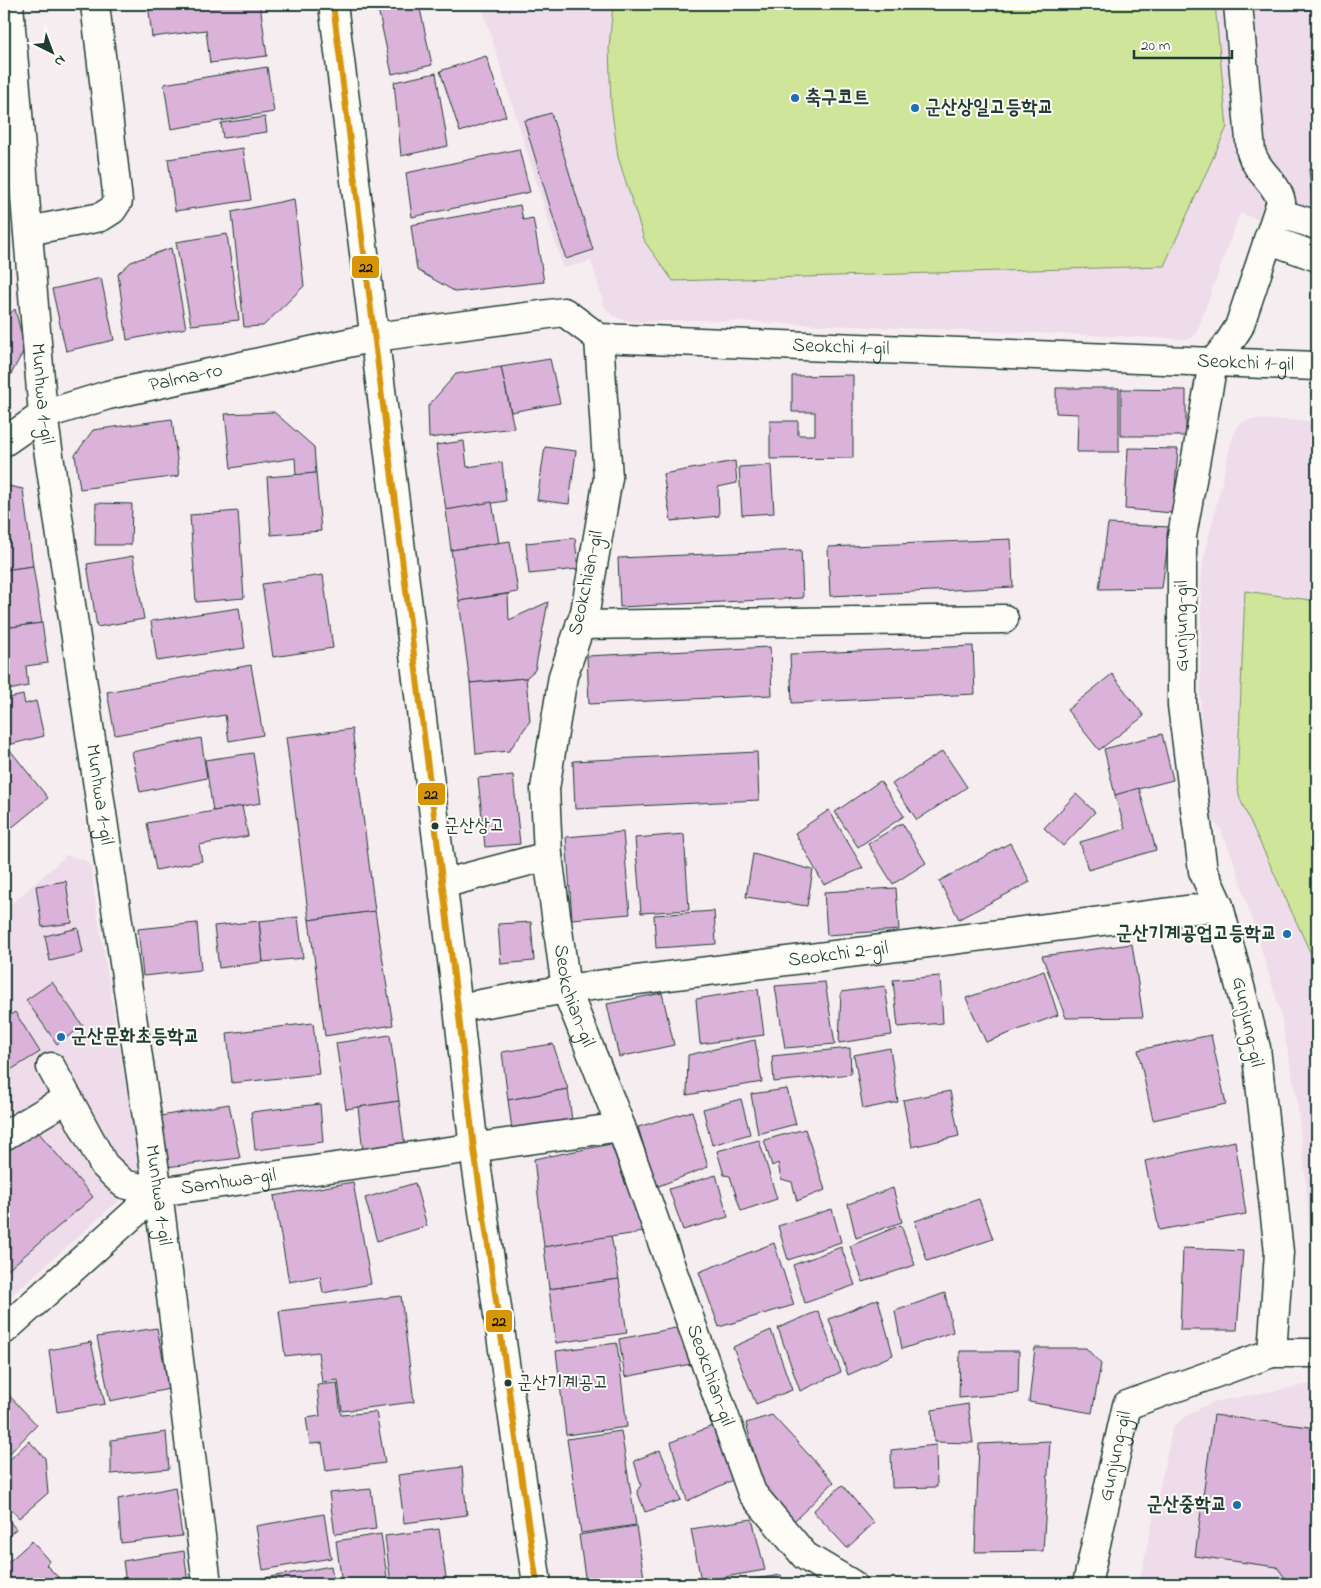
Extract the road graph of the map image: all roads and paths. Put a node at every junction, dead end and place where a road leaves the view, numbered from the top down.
1 (9, 4) edge
2 (95, 4) edge
3 (334, 4) edge
4 (1238, 4) edge
5 (1278, 212) junction
6 (1317, 225) edge
7 (28, 231) junction
8 (1268, 239) junction
9 (1317, 257) edge
10 (375, 336) junction
11 (599, 338) junction
12 (1213, 363) junction
13 (1317, 366) edge
14 (43, 416) junction
15 (4, 442) edge
16 (1004, 619) dead end
17 (580, 625) junction
18 (548, 856) junction
19 (442, 884) junction
20 (1219, 906) junction
21 (566, 989) junction
22 (458, 1008) junction
23 (51, 1067) dead end
24 (68, 1098) junction
25 (622, 1127) junction
26 (4, 1136) edge
27 (474, 1149) junction
28 (158, 1192) junction
29 (4, 1330) edge
30 (1272, 1353) junction
31 (1317, 1353) edge
32 (207, 1584) edge
33 (538, 1584) edge
34 (852, 1584) edge
35 (1087, 1584) edge

1 - 7 street, Munhwa 1-gil
2 - 7 street
3 - 10 street
4 - 5 street
5 - 6 street
5 - 8 street
7 - 14 street, Munhwa 1-gil
8 - 9 street
8 - 12 street
10 - 11 street
10 - 14 street, Palma-ro
10 - 19 street
11 - 12 street, Seokchi 1-gil
11 - 17 street, Seokchian-gil
12 - 13 street, Seokchi 1-gil
12 - 20 street, Gunjung-gil
14 - 15 street, Palma-ro
14 - 28 street, Munhwa 1-gil
16 - 17 street
17 - 18 street, Seokchian-gil
18 - 19 street
18 - 21 street, Seokchian-gil
19 - 22 street
20 - 21 street, Seokchi 2-gil
20 - 30 street, Gunjung-gil
21 - 22 street, Seokchi 2-gil
21 - 25 street, Seokchian-gil
22 - 27 street
23 - 24 street
24 - 26 street
24 - 28 street
25 - 27 street, Samhwa-gil
25 - 34 street, Seokchian-gil
27 - 28 street, Samhwa-gil
27 - 33 street
28 - 29 street, Samhwa-gil
28 - 32 street, Munhwa 1-gil
30 - 31 street
30 - 35 street, Gunjung-gil

